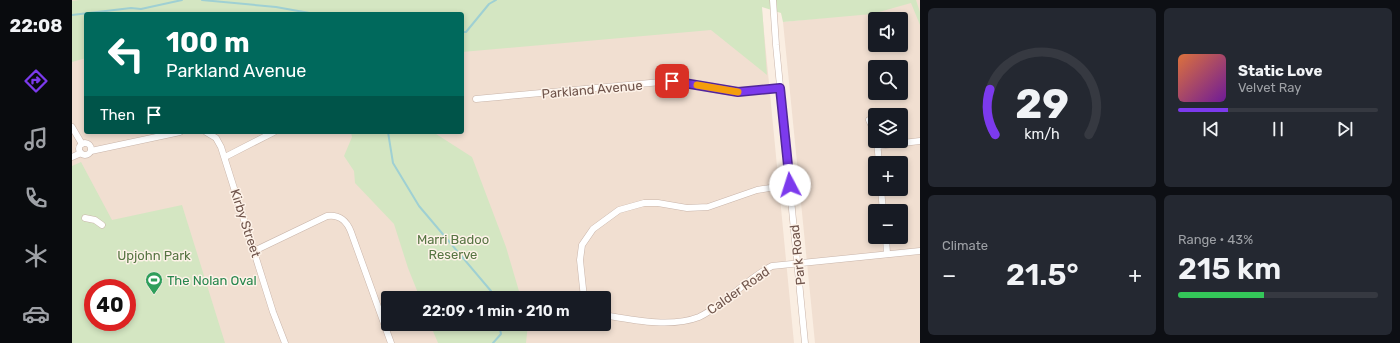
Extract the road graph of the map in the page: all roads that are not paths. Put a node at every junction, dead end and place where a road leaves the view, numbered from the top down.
1 (773, 0) edge
2 (780, 88) junction
3 (476, 99) dead end
4 (72, 127) edge
5 (171, 134) edge
6 (209, 134) edge
7 (270, 134) edge
8 (920, 141) edge
9 (908, 142) edge
10 (82, 144) junction
11 (91, 151) junction
12 (81, 153) junction
13 (72, 157) edge
14 (225, 157) junction
15 (790, 185) junction
16 (85, 218) dead end
17 (102, 225) dead end
18 (887, 244) edge
19 (254, 251) junction
20 (920, 251) edge
21 (888, 254) junction
22 (798, 263) junction
23 (583, 291) edge
24 (611, 316) edge
25 (285, 343) edge
26 (391, 343) edge
27 (805, 343) edge

1 - 2 street, Park Road
2 - 3 street, Parkland Avenue
2 - 15 street, Park Road
4 - 10 street
5 - 11 street
6 - 14 street, Kirby Street
7 - 14 street
8 - 9 street
10 - 11 street
10 - 12 street
11 - 12 street
12 - 13 street
14 - 19 street, Kirby Street
15 - 22 street, Park Road
15 - 23 street
16 - 17 street
18 - 21 street
19 - 25 street, Kirby Street
19 - 26 street
20 - 21 street, Calder Road
21 - 22 street, Calder Road
22 - 24 street, Calder Road
22 - 27 street, Park Road

